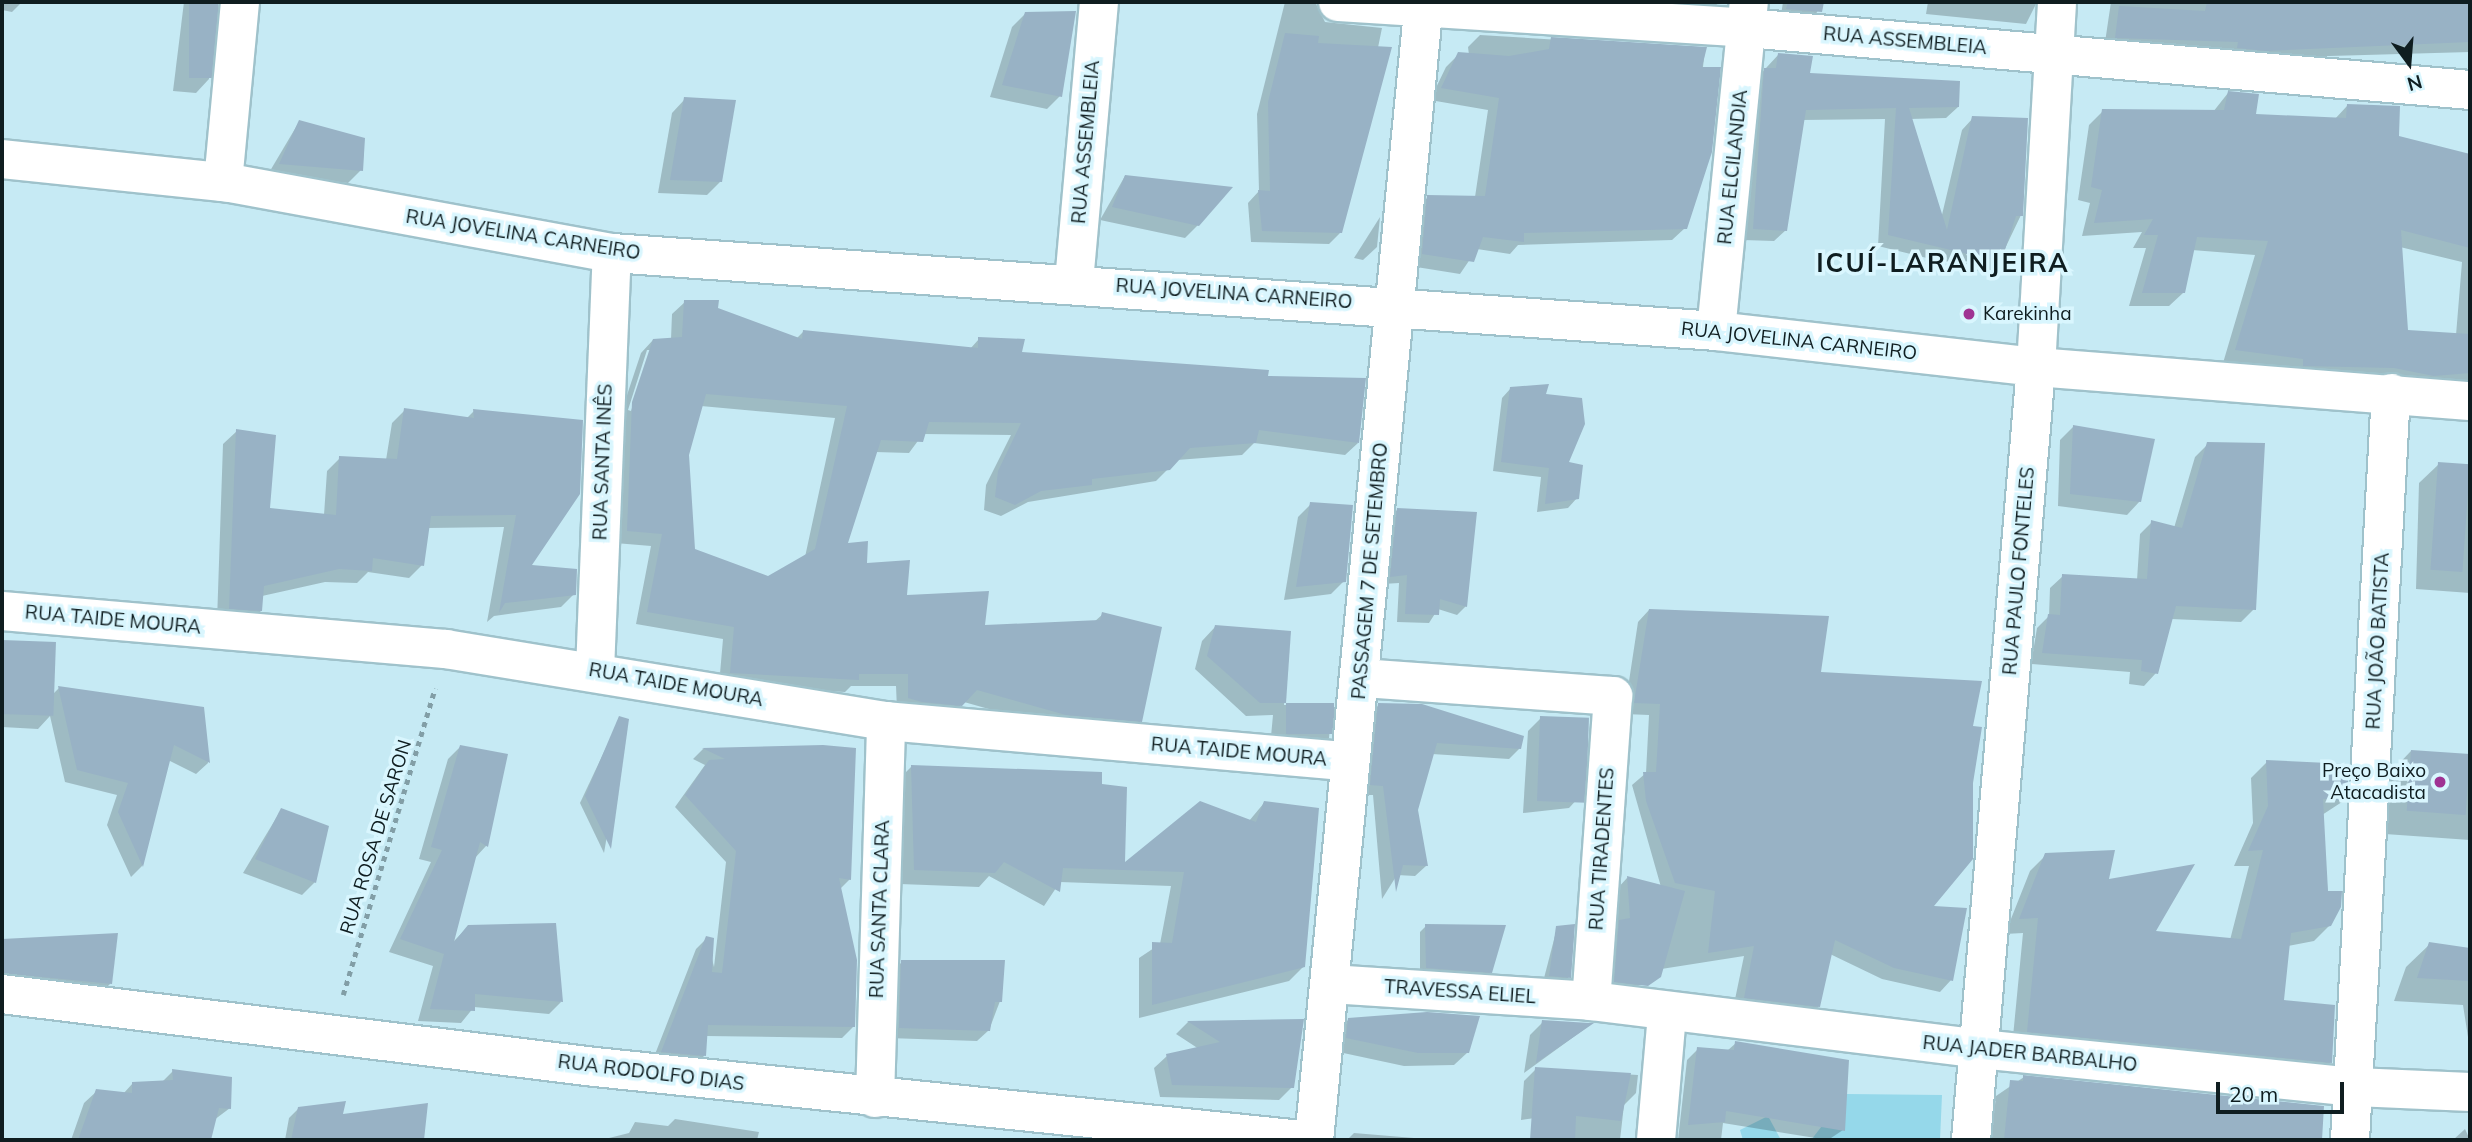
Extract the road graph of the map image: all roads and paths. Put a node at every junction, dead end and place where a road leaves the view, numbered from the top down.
1 (240, 2) edge
2 (1099, 2) edge
3 (1338, 2) edge
4 (2057, 2) edge
5 (1424, 5) edge
6 (1748, 15) edge
7 (2055, 54) junction
8 (2470, 90) edge
9 (2, 159) edge
10 (223, 182) junction
11 (612, 253) junction
12 (1074, 282) junction
13 (1395, 307) junction
14 (1716, 331) junction
15 (2036, 367) junction
16 (2391, 393) junction
17 (2470, 401) edge
18 (2, 611) edge
19 (446, 649) junction
20 (595, 671) junction
21 (1362, 678) junction
22 (886, 721) junction
23 (1350, 762) junction
24 (1330, 984) junction
25 (2, 993) edge
26 (1591, 1001) junction
27 (1667, 1015) junction
28 (332, 1032) junction
29 (1980, 1049) junction
30 (2355, 1087) junction
31 (2470, 1092) edge
32 (875, 1098) junction
33 (1301, 1140) edge
34 (1314, 1140) edge
35 (1656, 1140) edge
36 (1971, 1140) edge
37 (2350, 1140) edge

1 - 10 street
2 - 12 street, RUA ASSEMBLEIA
3 - 5 street, RUA ASSEMBLEIA
4 - 7 street, RUA PAULO FONTELES
5 - 6 street, RUA ASSEMBLEIA
5 - 13 street, PASSAGEM 7 DE SETEMBRO
6 - 7 street, RUA ASSEMBLEIA
6 - 14 street, RUA ELCILANDIA
7 - 8 street, RUA ASSEMBLEIA
7 - 15 street, RUA PAULO FONTELES
9 - 10 street, RUA JOVELINA CARNEIRO
10 - 11 street, RUA JOVELINA CARNEIRO
11 - 12 street, RUA JOVELINA CARNEIRO
11 - 20 street, RUA SANTA INÊS
12 - 13 street, RUA JOVELINA CARNEIRO
13 - 14 street, RUA JOVELINA CARNEIRO
13 - 21 street, PASSAGEM 7 DE SETEMBRO
14 - 15 street, RUA JOVELINA CARNEIRO
15 - 16 street, RUA JOVELINA CARNEIRO
15 - 29 street, RUA PAULO FONTELES
16 - 17 street, RUA JOVELINA CARNEIRO
16 - 30 street, RUA JOÃO BATISTA
18 - 19 street, RUA TAIDE MOURA
19 - 20 street, RUA TAIDE MOURA
19 - 28 path, RUA ROSA DE SARON
20 - 22 street, RUA TAIDE MOURA
21 - 23 street, PASSAGEM 7 DE SETEMBRO
21 - 26 street, RUA TIRADENTES
22 - 23 street, RUA TAIDE MOURA
22 - 32 street, RUA SANTA CLARA
23 - 24 street, PASSAGEM 7 DE SETEMBRO
24 - 26 street, TRAVESSA ELIEL
24 - 34 street, PASSAGEM 7 DE SETEMBRO
25 - 28 street, RUA RODOLFO DIAS
26 - 27 street, RUA JADER BARBALHO
27 - 29 street, RUA JADER BARBALHO
27 - 35 street
28 - 32 street, RUA RODOLFO DIAS
29 - 30 street, RUA JADER BARBALHO
29 - 36 street, RUA PAULO FONTELES
30 - 31 street, RUA JADER BARBALHO
30 - 37 street, RUA JOÃO BATISTA
32 - 33 street, RUA RODOLFO DIAS

